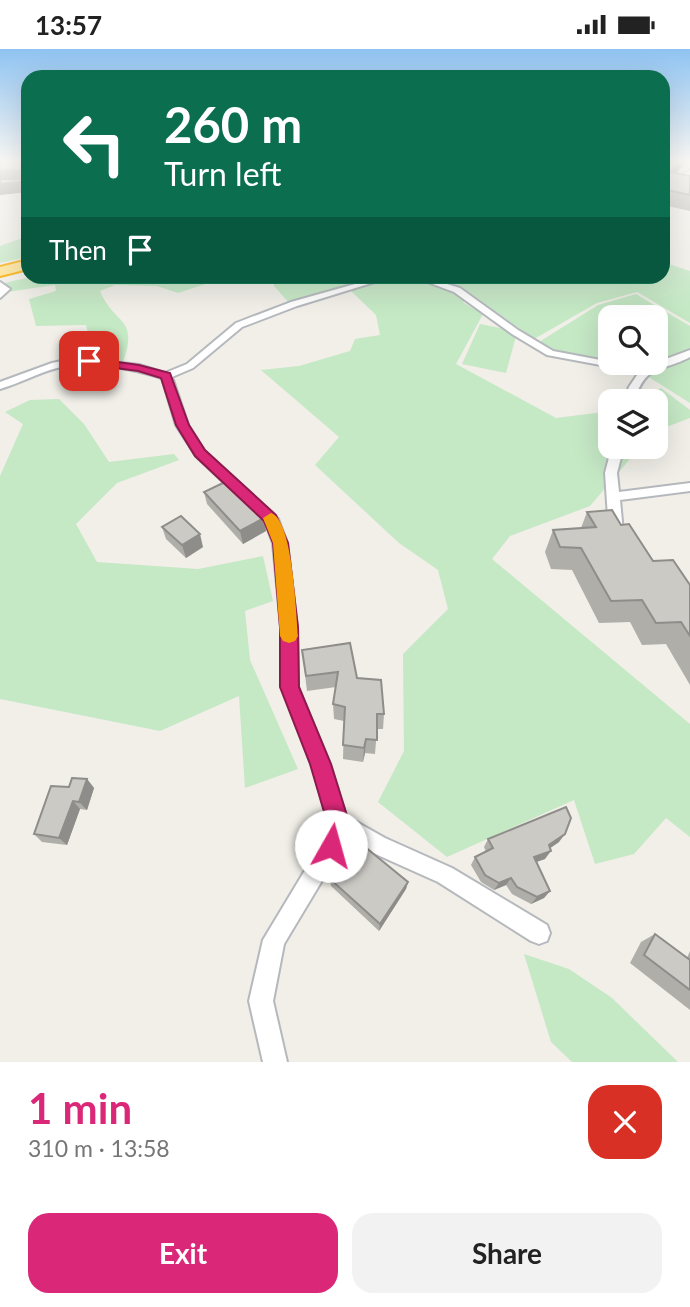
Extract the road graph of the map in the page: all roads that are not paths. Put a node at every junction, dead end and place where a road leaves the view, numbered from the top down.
1 (21, 266) edge
2 (0, 272) edge
3 (21, 273) edge
4 (0, 278) edge
5 (0, 284) edge
6 (363, 284) edge
7 (439, 284) edge
8 (0, 295) edge
9 (690, 353) edge
10 (668, 361) edge
11 (598, 362) edge
12 (166, 376) junction
13 (0, 386) edge
14 (615, 459) edge
15 (690, 487) edge
16 (613, 497) junction
17 (617, 534) edge
18 (338, 822) junction
19 (539, 933) dead end
20 (275, 1062) edge

1 - 2 highway
3 - 4 highway
5 - 8 street
6 - 12 street
7 - 11 street
9 - 10 street
12 - 13 street
12 - 18 street
14 - 16 street
15 - 16 street
16 - 17 street
18 - 19 street
18 - 20 street

